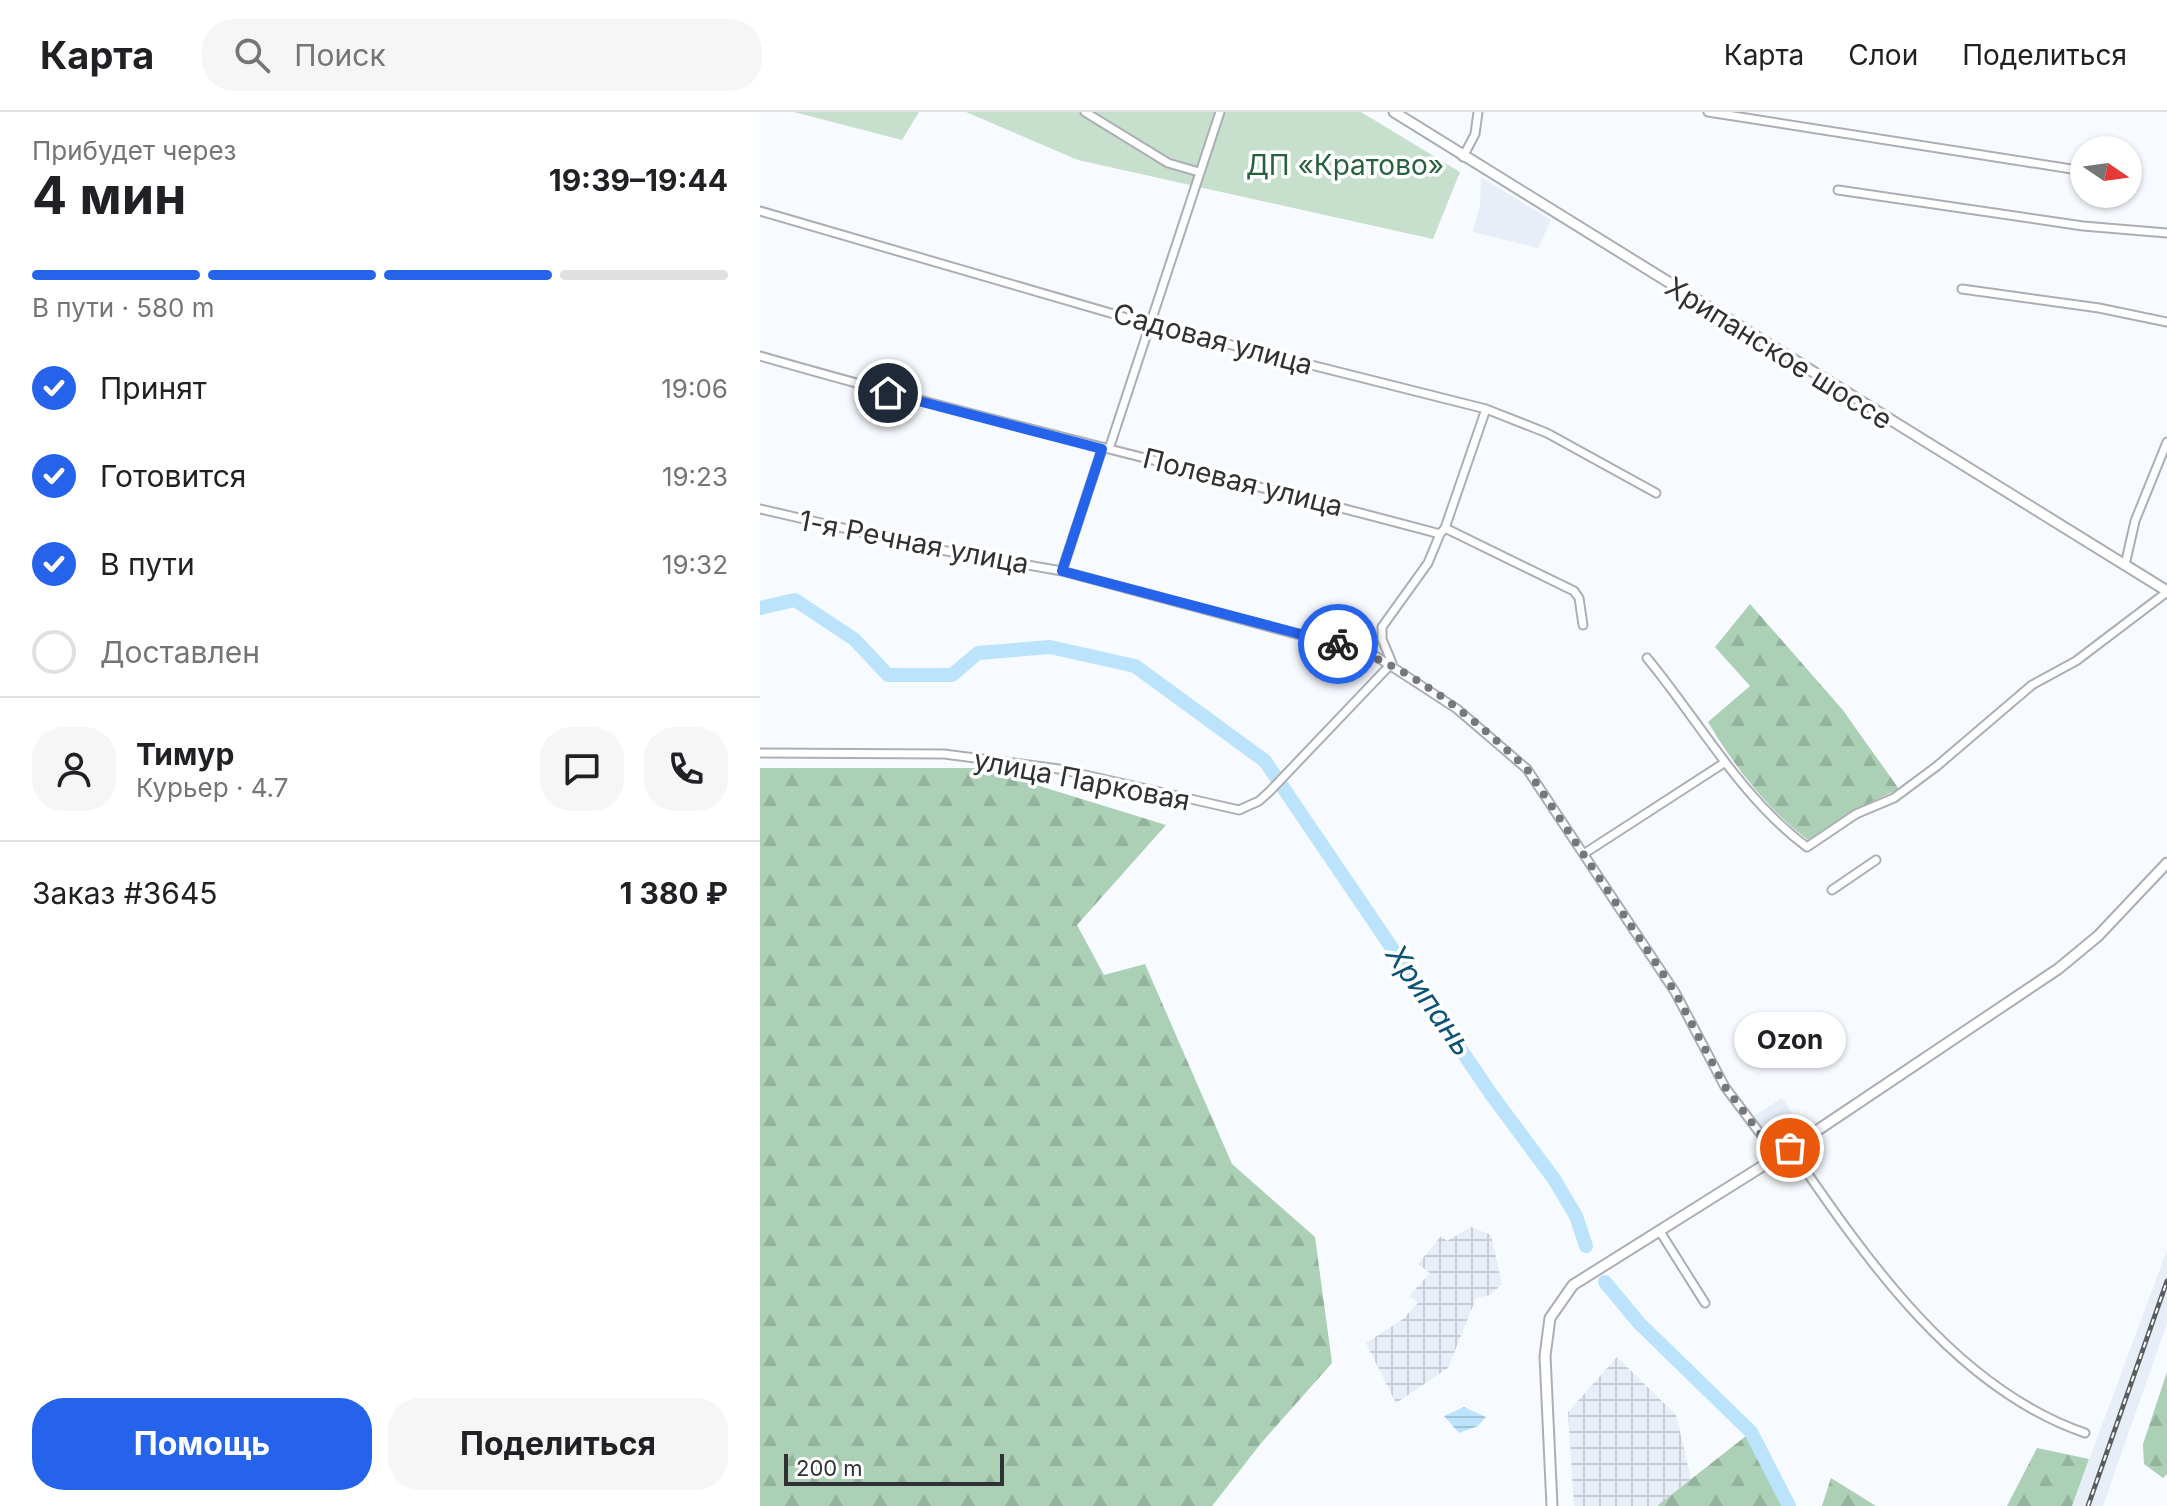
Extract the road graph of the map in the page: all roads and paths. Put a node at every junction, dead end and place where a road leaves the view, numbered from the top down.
1 (1085, 112) edge
2 (1220, 112) edge
3 (1394, 112) edge
4 (1478, 112) edge
5 (1708, 112) edge
6 (1463, 157) junction
7 (2070, 169) edge
8 (1199, 172) junction
9 (1838, 190) dead end
10 (760, 211) edge
11 (2167, 233) edge
12 (1962, 289) dead end
13 (2167, 322) edge
14 (1148, 324) junction
15 (760, 356) edge
16 (1486, 409) junction
17 (2167, 442) edge
18 (1105, 449) junction
19 (1656, 493) dead end
20 (760, 509) edge
21 (1443, 531) junction
22 (2125, 565) junction
23 (1062, 571) junction
24 (2167, 591) edge
25 (1583, 625) dead end
26 (1647, 658) dead end
27 (1392, 663) junction
28 (760, 753) edge
29 (1724, 763) junction
30 (1585, 853) junction
31 (1876, 860) dead end
32 (2167, 863) edge
33 (1832, 890) dead end
34 (1790, 1148) junction
35 (1777, 1156) junction
36 (1659, 1230) junction
37 (1705, 1303) dead end
38 (2085, 1433) dead end
39 (1552, 1506) edge

1 - 8 street
2 - 8 street
3 - 6 main road, Хрипанское шоссе
4 - 6 street
5 - 7 street
6 - 22 main road, Хрипанское шоссе
8 - 14 street
9 - 11 street
10 - 14 street, Садовая улица
12 - 13 street
14 - 16 street, Садовая улица
14 - 18 street
15 - 18 street, Полевая улица
16 - 19 street, Садовая улица
16 - 21 street
17 - 22 street
18 - 21 street, Полевая улица
18 - 23 street
20 - 23 street, 1-я Речная улица
21 - 25 street, Полевая улица
21 - 27 street
22 - 24 main road, Хрипанское шоссе
23 - 27 street, 1-я Речная улица
24 - 29 street
26 - 29 street
27 - 28 street, улица Парковая
27 - 30 street, 1-я Речная улица
29 - 30 street
30 - 35 street, 1-я Речная улица
31 - 33 street
32 - 34 main road
34 - 35 main road
34 - 38 street
35 - 36 main road
36 - 37 street
36 - 39 main road

